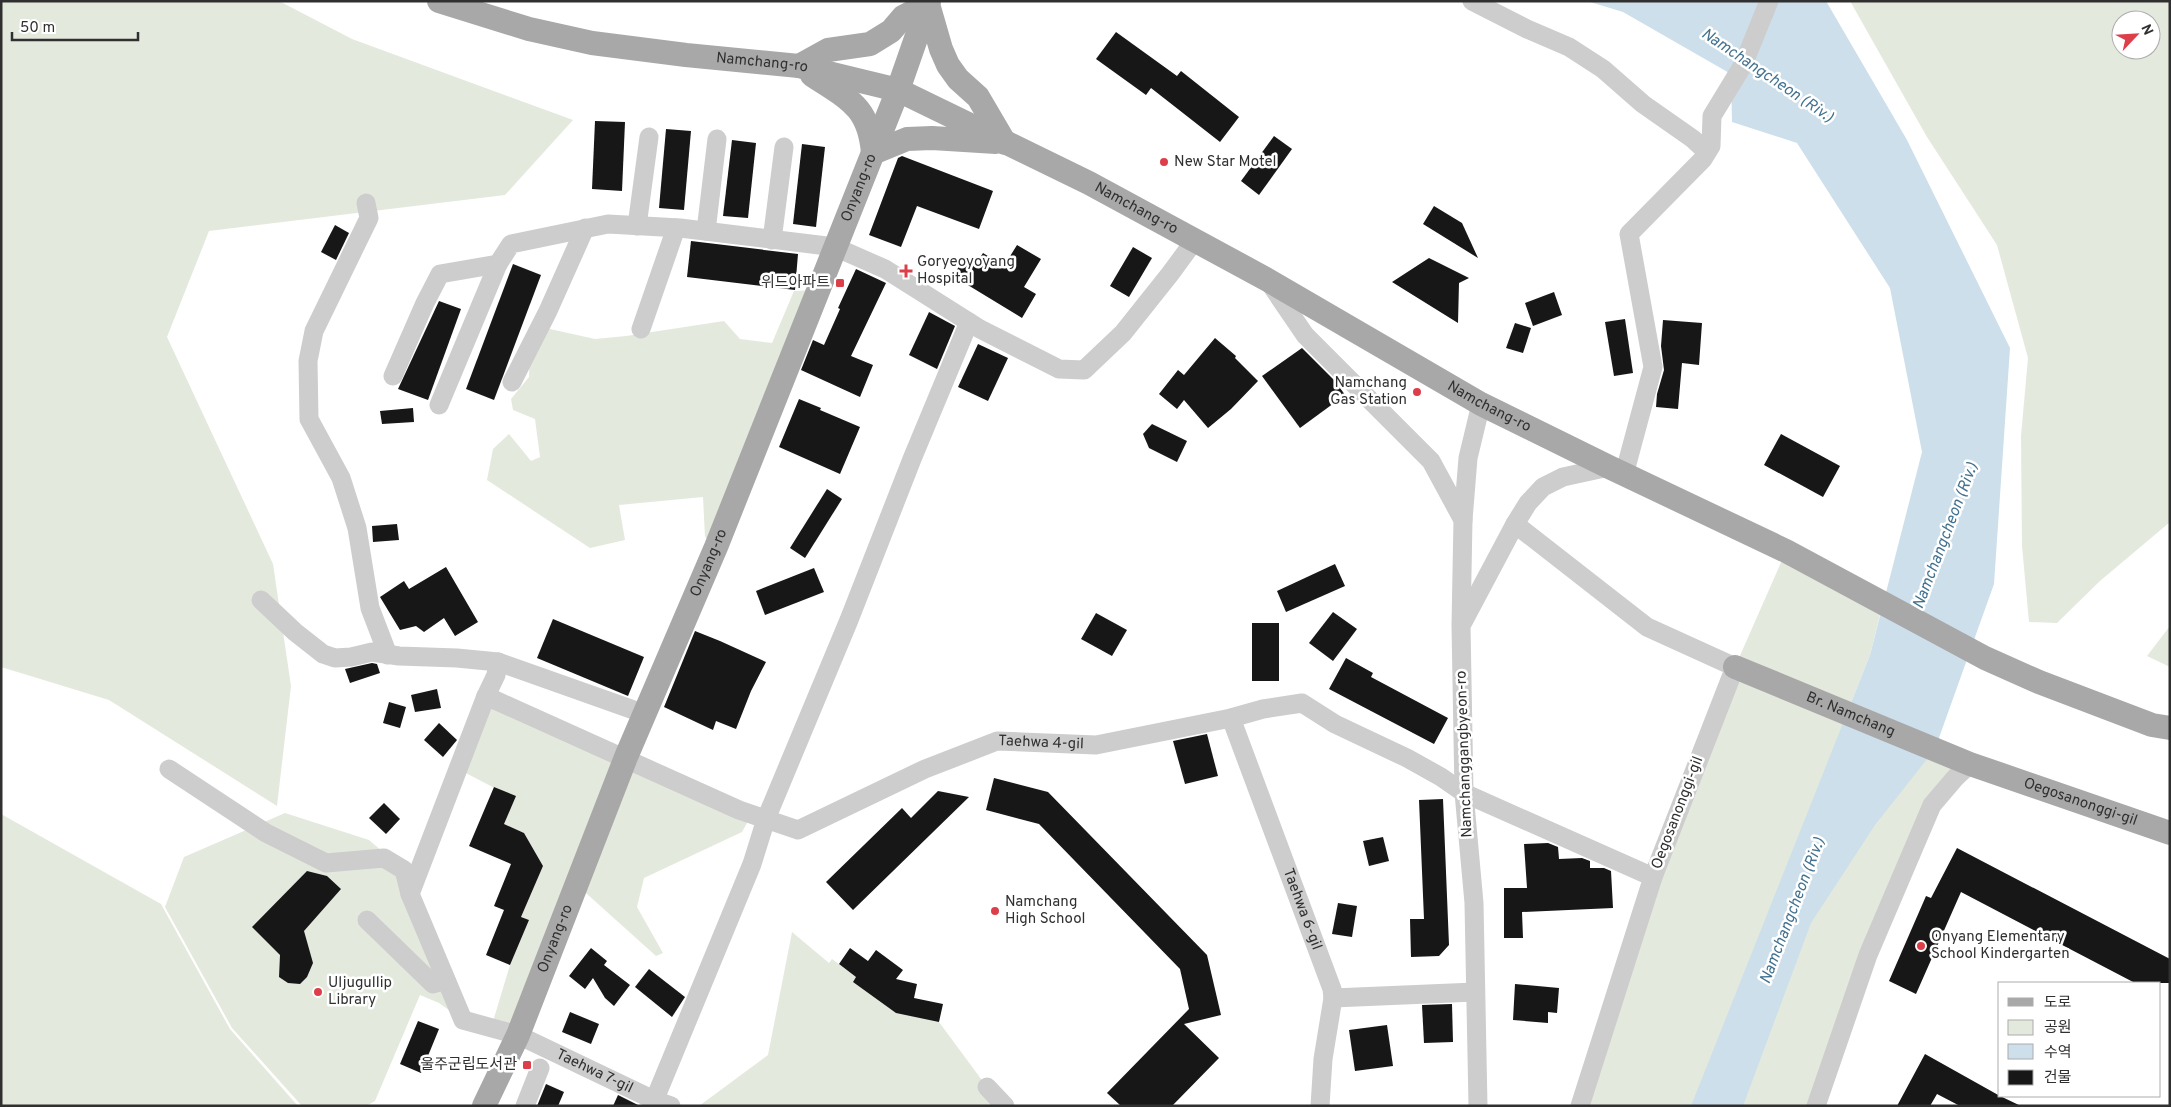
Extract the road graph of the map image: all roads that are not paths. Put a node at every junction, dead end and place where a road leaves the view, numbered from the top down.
1 (439, 1) edge
2 (1472, 1) edge
3 (1769, 1) edge
4 (928, 3) edge
5 (799, 66) junction
6 (898, 90) junction
7 (649, 137) dead end
8 (718, 139) dead end
9 (1005, 143) junction
10 (784, 147) dead end
11 (1707, 152) junction
12 (873, 154) junction
13 (366, 203) dead end
14 (637, 226) junction
15 (585, 228) junction
16 (676, 228) junction
17 (706, 231) junction
18 (772, 240) junction
19 (1195, 240) junction
20 (835, 248) junction
21 (498, 264) junction
22 (1266, 279) junction
23 (969, 322) junction
24 (641, 329) dead end
25 (393, 376) dead end
26 (512, 382) dead end
27 (1481, 404) junction
28 (439, 405) dead end
29 (1616, 471) junction
30 (1463, 520) junction
31 (1515, 524) junction
32 (261, 600) dead end
33 (1461, 625) junction
34 (388, 654) junction
35 (498, 662) junction
36 (1735, 667) junction
37 (486, 696) junction
38 (644, 714) junction
39 (1231, 718) junction
40 (2170, 728) edge
41 (1935, 749) joint
42 (626, 757) junction
43 (1970, 764) junction
44 (169, 769) dead end
45 (1464, 793) junction
46 (766, 819) junction
47 (2170, 833) edge
48 (1653, 877) junction
49 (410, 894) junction
50 (367, 920) dead end
51 (446, 980) junction
52 (1475, 992) junction
53 (1333, 998) junction
54 (518, 1035) junction
55 (540, 1068) dead end
56 (987, 1088) dead end
57 (659, 1104) edge
58 (484, 1106) edge
59 (525, 1106) edge
60 (1005, 1106) edge
61 (1320, 1106) edge
62 (1478, 1106) edge
63 (1580, 1106) edge
64 (1816, 1106) edge

1 - 5 main road, Namchang-ro
2 - 11 street
3 - 11 street
4 - 5 main road
4 - 6 main road, Onyang-ro
4 - 9 main road
5 - 6 main road, Namchang-ro
5 - 12 main road
6 - 9 main road, Namchang-ro
6 - 12 main road, Onyang-ro
7 - 14 street
8 - 17 street
9 - 12 main road
9 - 19 main road, Namchang-ro
10 - 18 street
11 - 29 street
12 - 20 main road, Onyang-ro
13 - 34 street
14 - 15 street
14 - 16 street
15 - 21 street
15 - 26 street
16 - 17 street
16 - 24 street
17 - 18 street
18 - 20 street
19 - 22 main road, Namchang-ro
19 - 23 street
20 - 23 street
20 - 38 main road, Onyang-ro
21 - 25 street
21 - 28 street
22 - 27 main road, Namchang-ro
22 - 30 street
23 - 46 street
27 - 29 main road, Namchang-ro
27 - 30 street, Namchanggangbyeon-ro
29 - 31 street
29 - 40 main road, Namchang-ro
30 - 33 street, Namchanggangbyeon-ro
31 - 33 street
31 - 36 street
32 - 34 street
33 - 45 street, Namchanggangbyeon-ro
34 - 35 street
35 - 37 street
35 - 38 street
36 - 41 main road, Br. Namchang
36 - 48 street, Oegosanonggi-gil
37 - 42 street, Taehwa 4-gil
37 - 49 street
38 - 42 main road, Onyang-ro
39 - 45 street, Taehwa 4-gil
39 - 46 street, Taehwa 4-gil
39 - 53 street, Taehwa 6-gil
41 - 43 main road, Oegosanonggi-gil
42 - 46 street, Taehwa 4-gil
42 - 54 main road, Onyang-ro
43 - 47 main road, Oegosanonggi-gil
43 - 64 street
44 - 49 street
45 - 48 street, Oegosanonggi-gil
45 - 52 street, Namchanggangbyeon-ro
46 - 57 street
48 - 63 street
49 - 51 street
50 - 51 street
51 - 54 street
52 - 53 street
52 - 62 street, Namchanggangbyeon-ro
53 - 61 street, Taehwa 6-gil
54 - 57 street, Taehwa 7-gil
54 - 58 main road, Onyang-ro
55 - 59 street
56 - 60 street

